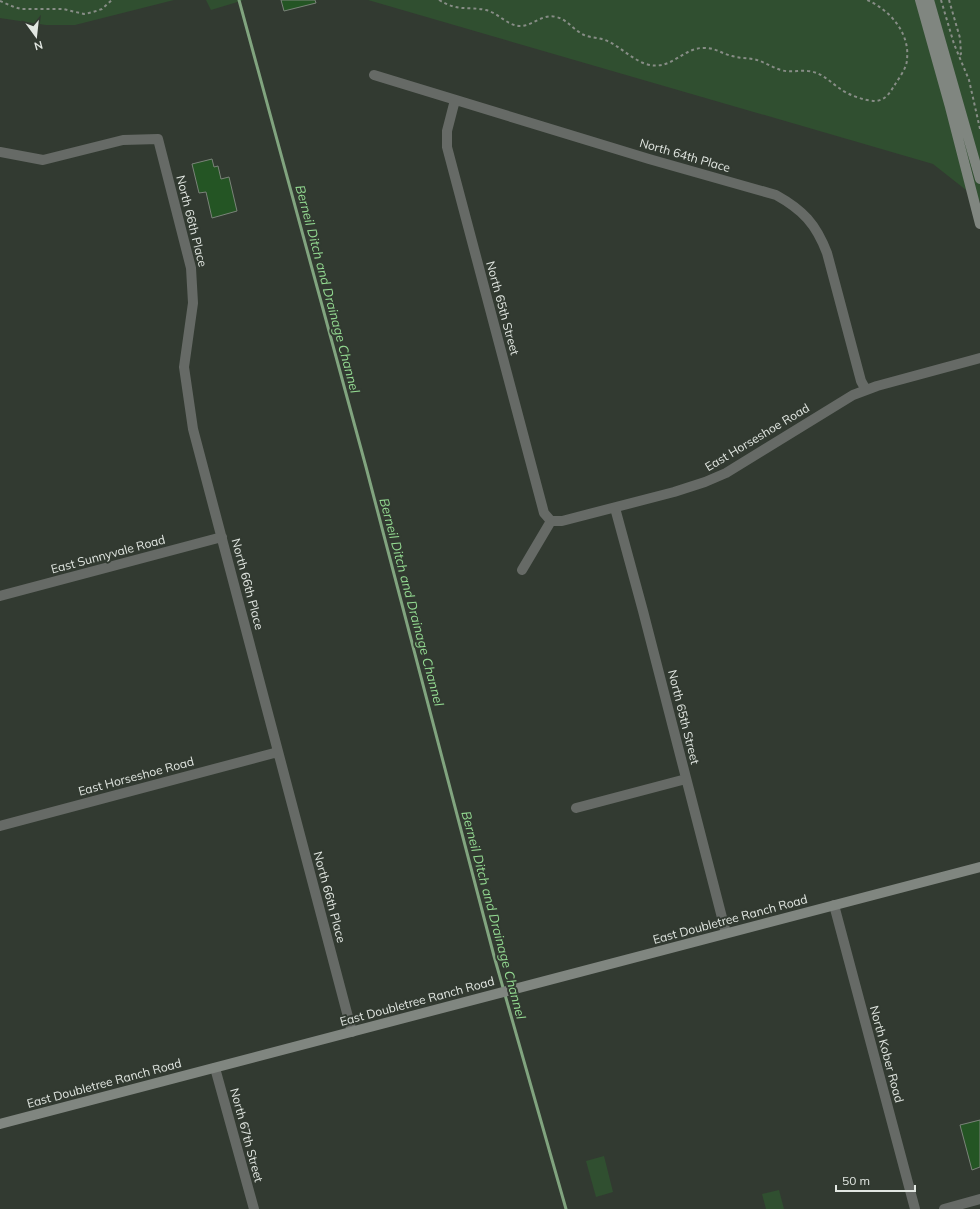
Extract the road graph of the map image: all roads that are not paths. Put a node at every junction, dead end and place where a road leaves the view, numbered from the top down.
1 (926, 0) edge
2 (374, 75) dead end
3 (455, 100) junction
4 (0, 152) edge
5 (980, 179) edge
6 (980, 224) edge
7 (980, 358) edge
8 (866, 390) junction
9 (615, 508) junction
10 (551, 521) junction
11 (222, 537) junction
12 (522, 570) dead end
13 (0, 596) edge
14 (278, 752) junction
15 (686, 779) junction
16 (576, 808) dead end
17 (0, 826) edge
18 (980, 867) edge
19 (834, 905) junction
20 (726, 933) junction
21 (352, 1032) junction
22 (215, 1068) junction
23 (0, 1124) edge
24 (980, 1199) edge
25 (254, 1209) edge
26 (915, 1209) edge
27 (944, 1209) edge

1 - 5 main road
1 - 6 main road
2 - 3 street, North 64th Place
3 - 8 street, North 64th Place
3 - 10 street, North 65th Street
4 - 11 street, North 66th Place
7 - 8 street, East Horseshoe Road
8 - 9 street, East Horseshoe Road
9 - 10 street, East Horseshoe Road
9 - 15 street, North 65th Street
10 - 12 street
11 - 13 street, East Sunnyvale Road
11 - 14 street, North 66th Place
14 - 17 street, East Horseshoe Road
14 - 21 street, North 66th Place
15 - 16 street
15 - 20 street, North 65th Street
18 - 19 main road, East Doubletree Ranch Road
19 - 20 main road, East Doubletree Ranch Road
19 - 26 street, North Kober Road
20 - 21 main road, East Doubletree Ranch Road
21 - 22 main road, East Doubletree Ranch Road
22 - 23 main road, East Doubletree Ranch Road
22 - 25 street, North 67th Street
24 - 27 street

